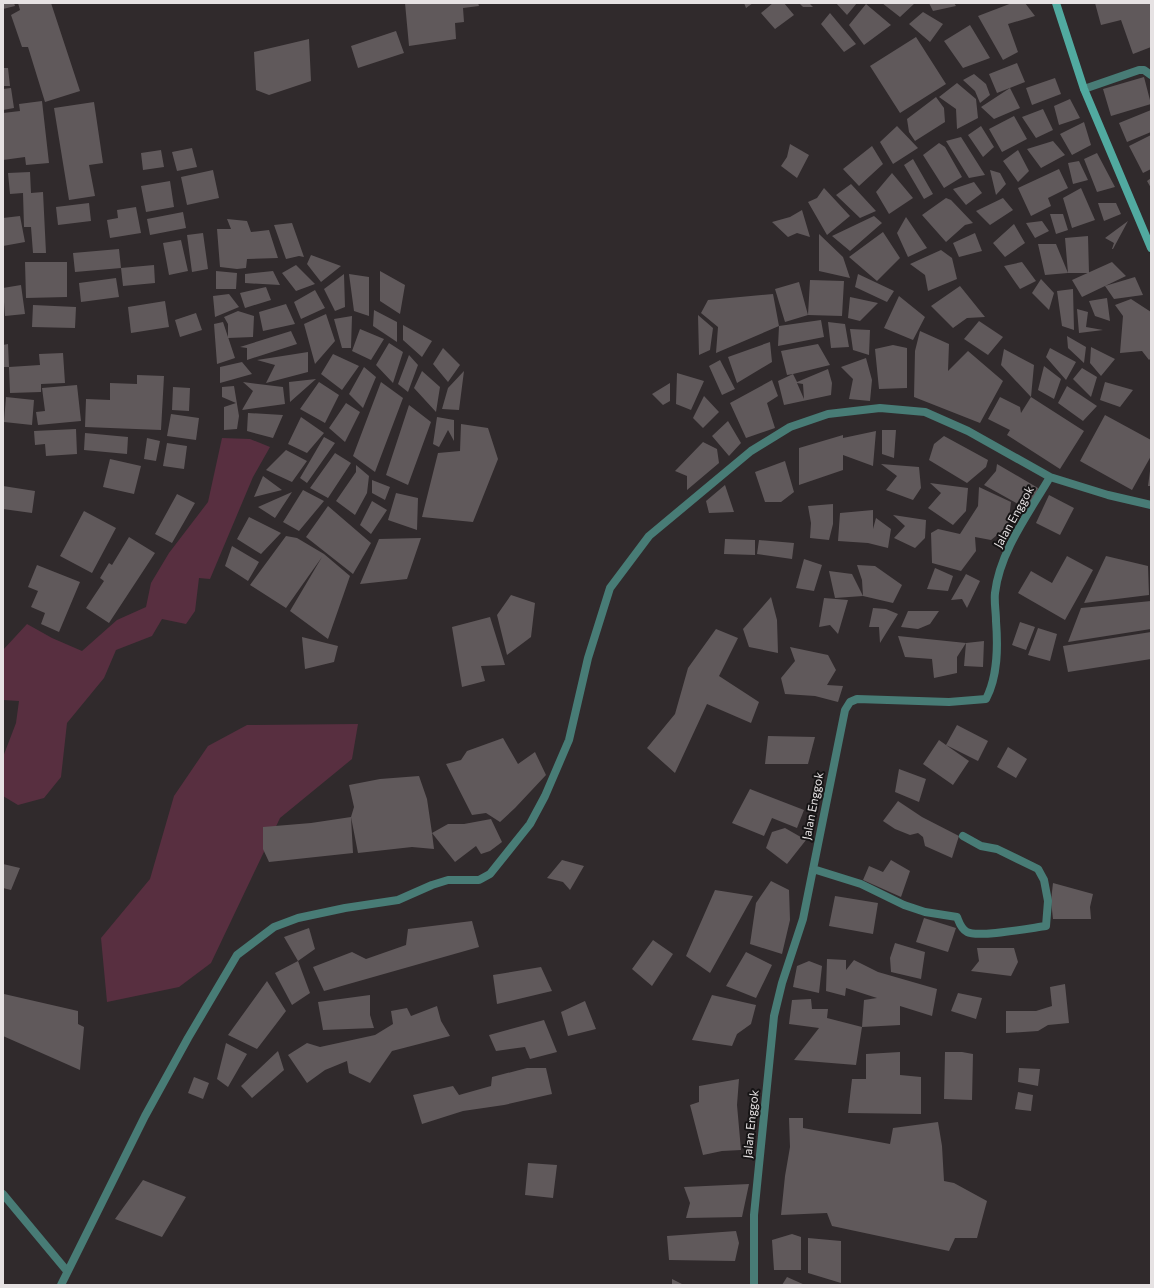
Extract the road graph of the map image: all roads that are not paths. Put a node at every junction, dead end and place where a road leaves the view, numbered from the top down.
1 (1056, 3) edge
2 (1151, 75) edge
3 (1084, 89) junction
4 (1151, 248) edge
5 (1050, 477) junction
6 (1151, 505) edge
7 (963, 836) dead end
8 (813, 869) junction
9 (3, 1194) edge
10 (67, 1271) junction
11 (61, 1285) edge
12 (754, 1285) edge

1 - 3 main road
2 - 3 street
3 - 4 main road
5 - 6 street
5 - 8 street, Jalan Enggok
5 - 10 street
7 - 8 street
8 - 12 street, Jalan Enggok
9 - 10 street
10 - 11 street

